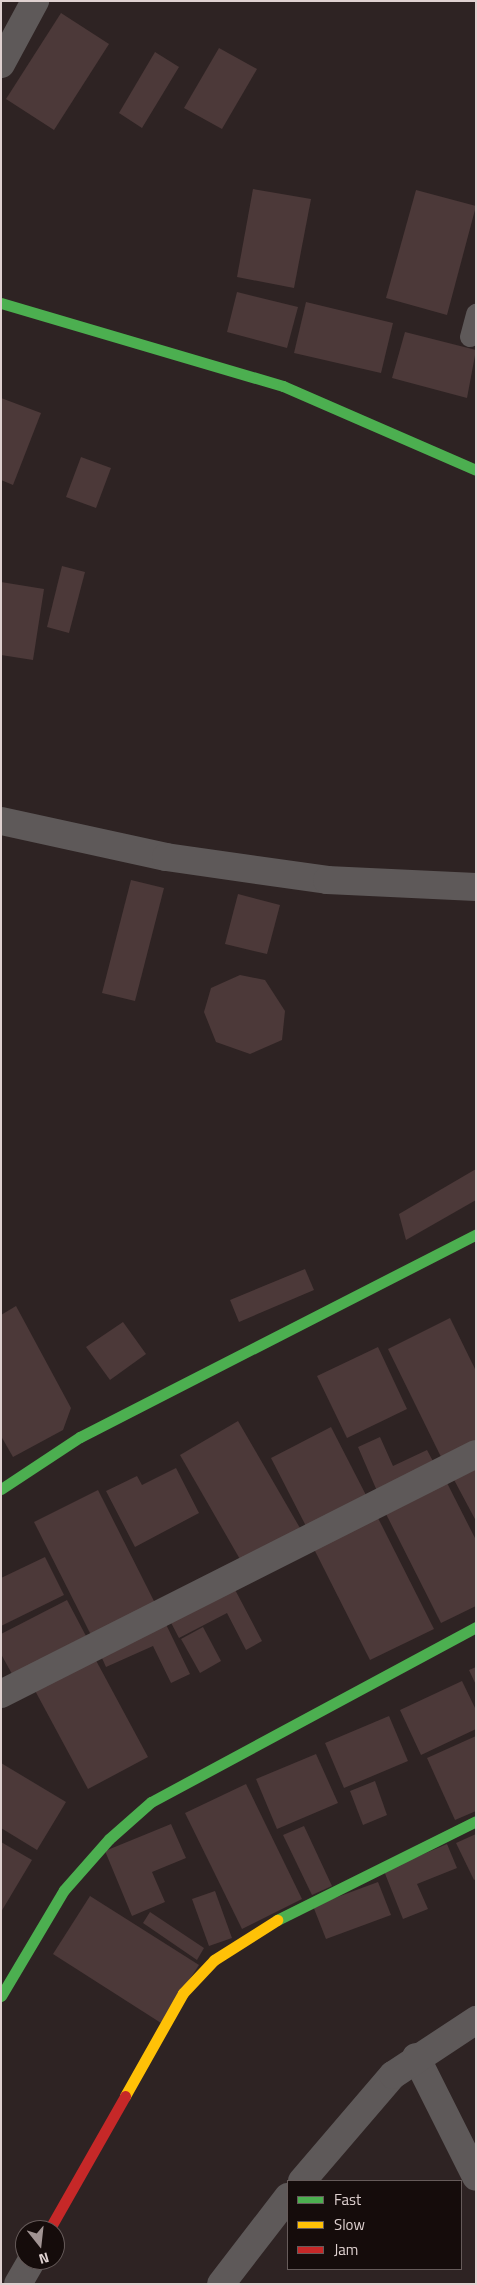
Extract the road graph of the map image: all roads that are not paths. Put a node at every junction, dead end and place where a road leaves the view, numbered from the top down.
1 (35, 1) edge
2 (1, 64) edge
3 (1, 303) edge
4 (476, 314) edge
5 (470, 337) dead end
6 (476, 470) edge
7 (1, 821) edge
8 (476, 887) edge
9 (476, 1234) edge
10 (476, 1454) edge
11 (1, 1489) edge
12 (476, 1627) edge
13 (1, 1694) edge
14 (476, 1821) edge
15 (1, 1996) edge
16 (476, 2020) edge
17 (416, 2057) junction
18 (476, 2177) edge
19 (303, 2180) edge
20 (287, 2198) edge
21 (55, 2220) edge
22 (26, 2270) edge
23 (18, 2284) edge
24 (221, 2284) edge

1 - 2 street
3 - 6 street
4 - 5 lane
7 - 8 street
9 - 11 street
10 - 13 street
12 - 15 street
14 - 21 street
16 - 17 street
17 - 18 street
17 - 19 street
20 - 24 street
22 - 23 street

